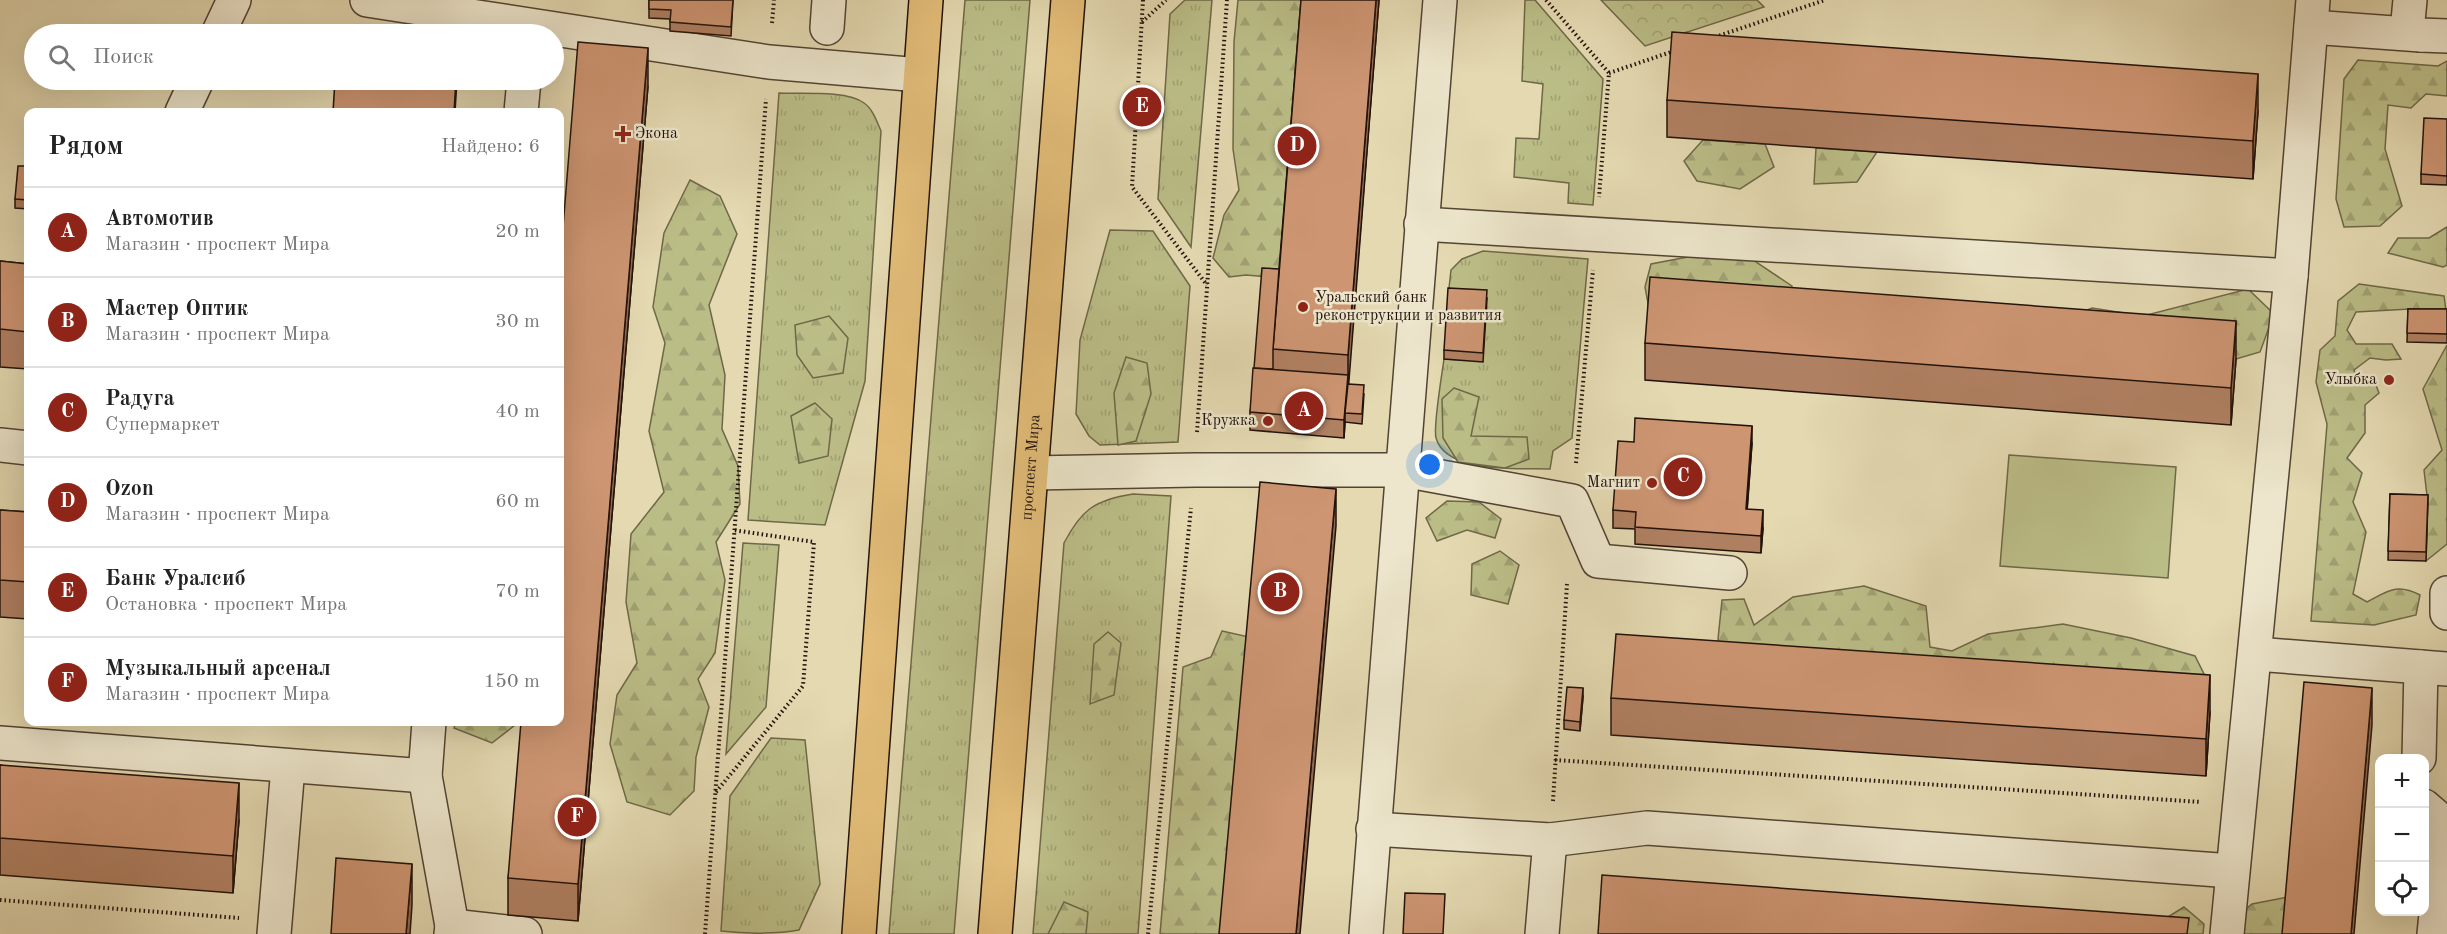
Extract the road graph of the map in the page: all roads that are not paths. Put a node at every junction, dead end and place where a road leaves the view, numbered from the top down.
1 (234, 0) edge
2 (367, 0) edge
3 (926, 0) edge
4 (1068, 0) edge
5 (1440, 0) edge
6 (2410, 0) edge
7 (2312, 13) edge
8 (223, 24) edge
9 (502, 24) edge
10 (564, 34) edge
11 (2434, 35) edge
12 (920, 75) junction
13 (192, 90) edge
14 (523, 90) edge
15 (184, 108) edge
16 (521, 108) edge
17 (1421, 224) junction
18 (2291, 276) junction
19 (0, 445) edge
20 (24, 448) edge
21 (1403, 470) junction
22 (1032, 473) junction
23 (1730, 573) dead end
24 (2447, 593) edge
25 (2447, 613) edge
26 (2256, 654) junction
27 (2434, 668) edge
28 (429, 726) edge
29 (0, 743) edge
30 (2420, 754) edge
31 (288, 767) junction
32 (424, 776) junction
33 (2439, 818) edge
34 (1373, 829) junction
35 (1550, 840) junction
36 (2232, 871) junction
37 (275, 927) edge
38 (451, 930) edge
39 (525, 934) edge
40 (859, 934) edge
41 (995, 934) edge
42 (1366, 934) edge
43 (1542, 934) edge
44 (2228, 934) edge
45 (2434, 934) edge

1 - 8 lane
2 - 9 lane
3 - 12 main road
4 - 22 main road, проспект Мира
5 - 17 lane
6 - 11 lane
7 - 11 lane
7 - 18 lane
10 - 12 lane
12 - 40 main road
13 - 15 lane
14 - 16 lane
17 - 18 lane
17 - 21 lane
18 - 26 lane
19 - 20 lane
21 - 22 lane
21 - 23 lane
21 - 34 lane
22 - 41 main road, проспект Мира
24 - 25 lane
26 - 27 lane
26 - 36 lane
27 - 30 lane
28 - 32 lane
29 - 31 lane
31 - 32 lane
31 - 37 lane
32 - 38 lane
33 - 45 lane
34 - 35 lane
34 - 42 lane
35 - 36 lane
35 - 43 lane
36 - 44 lane
38 - 39 lane

